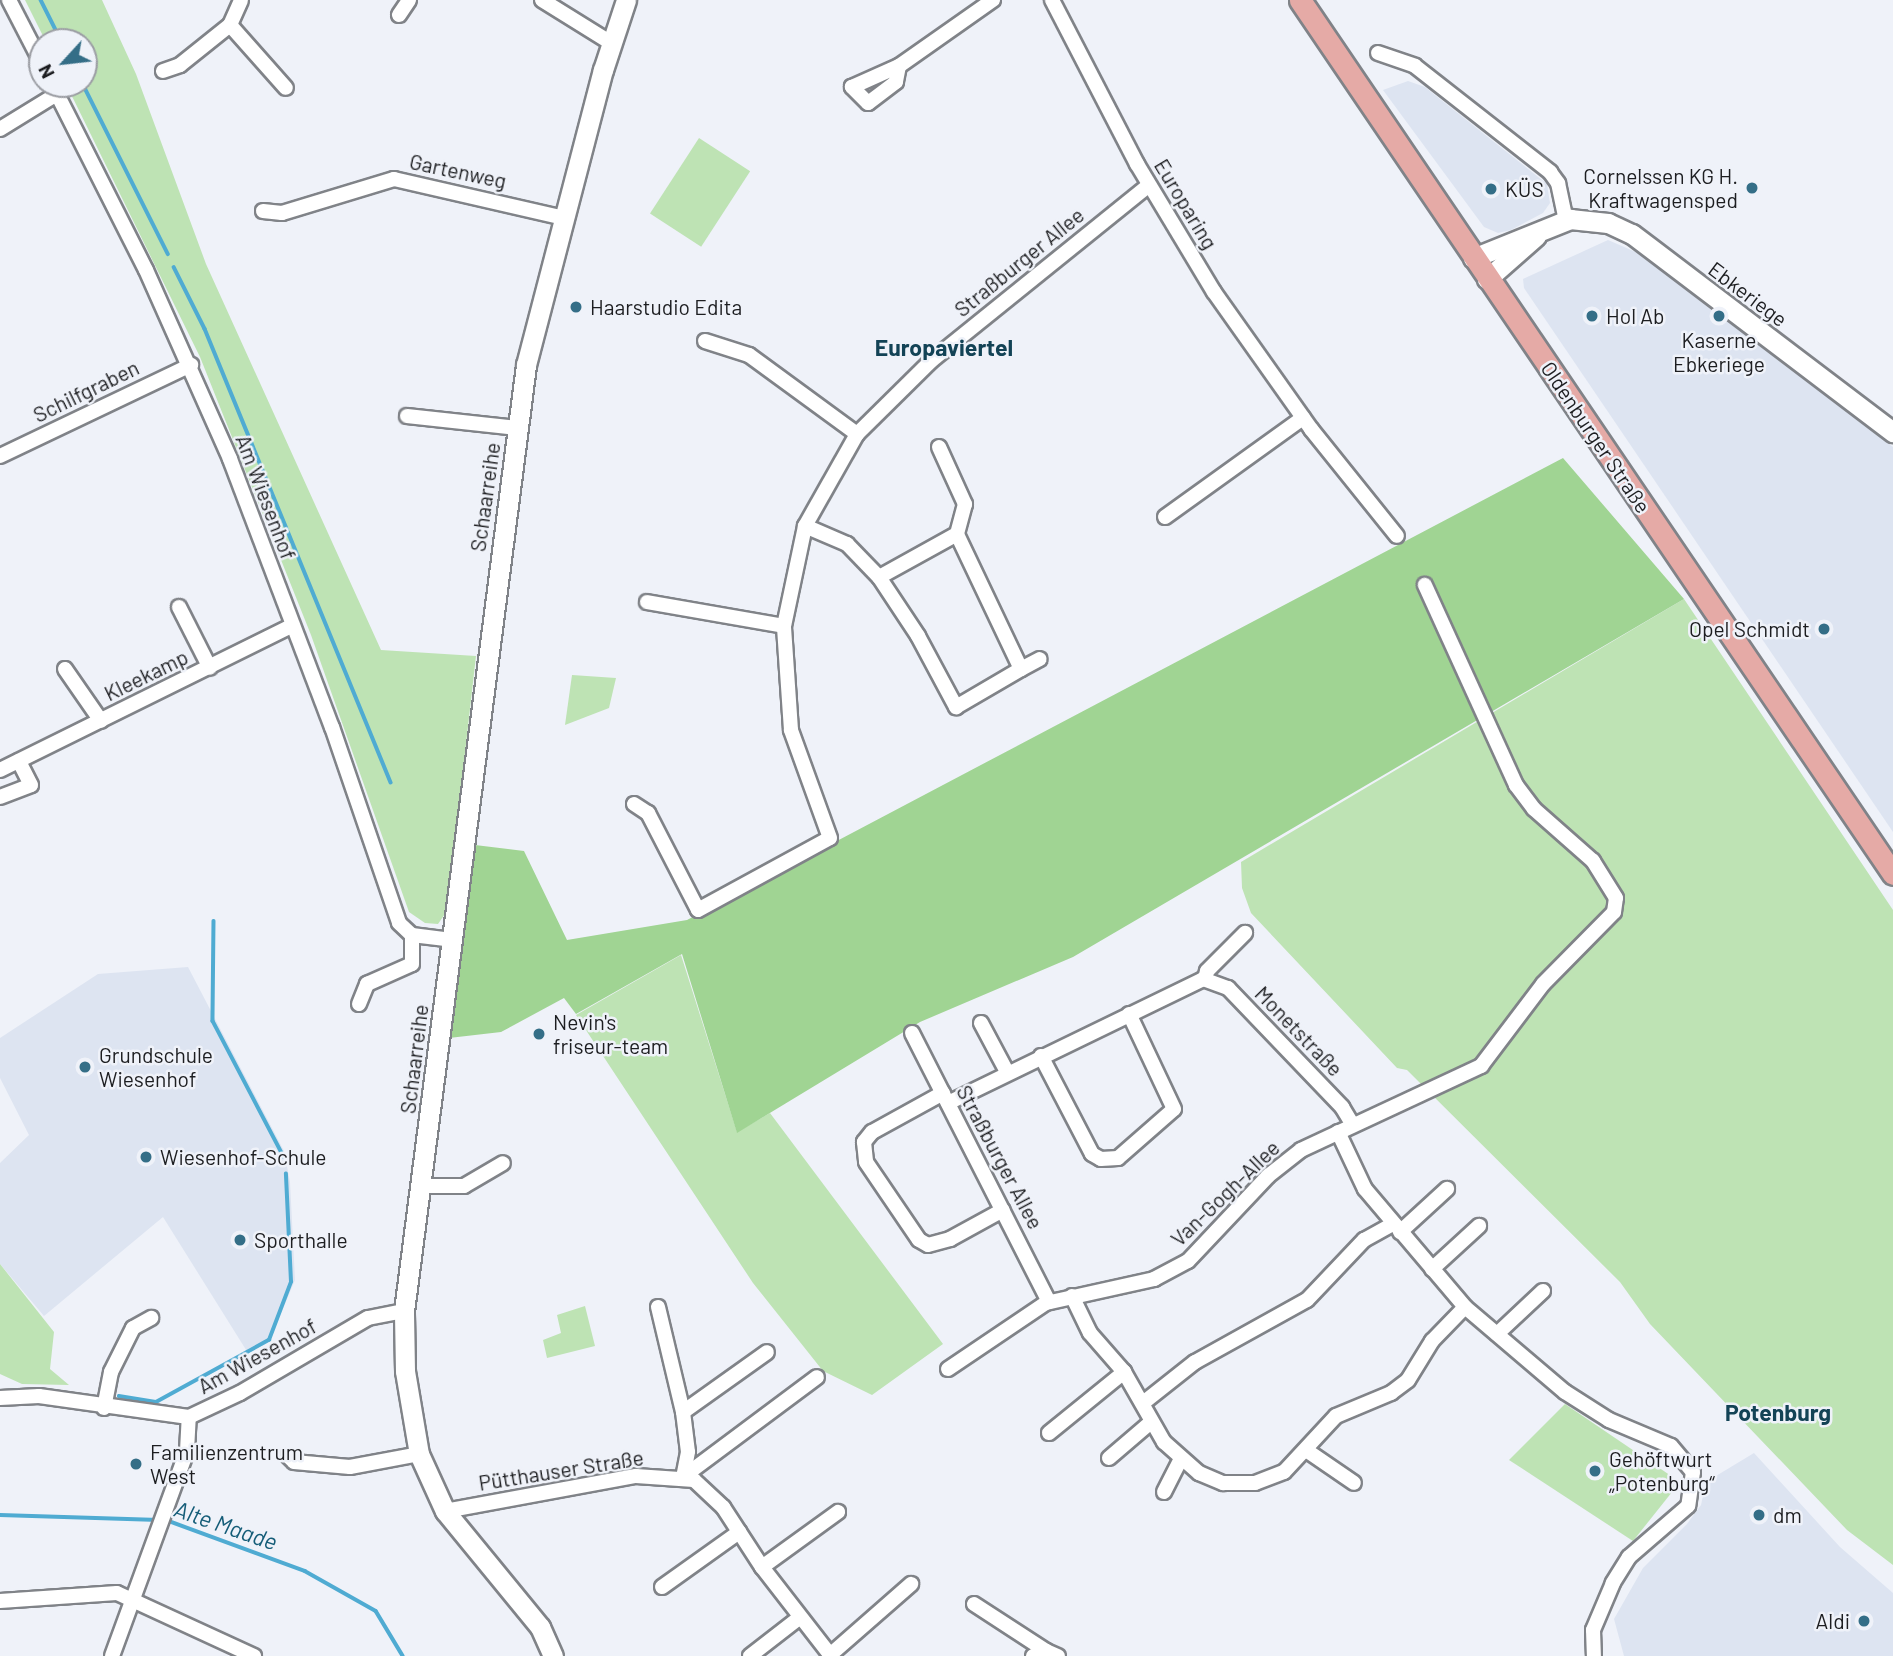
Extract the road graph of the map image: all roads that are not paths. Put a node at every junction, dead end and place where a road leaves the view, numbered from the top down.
1 (9, 0) edge
2 (241, 0) edge
3 (409, 0) edge
4 (544, 0) edge
5 (626, 0) edge
6 (993, 0) edge
7 (1052, 0) edge
8 (1300, 0) edge
9 (399, 15) dead end
10 (230, 25) junction
11 (28, 37) edge
12 (611, 43) junction
13 (1378, 53) dead end
14 (899, 65) dead end
15 (163, 71) dead end
16 (286, 88) dead end
17 (43, 98) edge
18 (59, 98) edge
19 (0, 129) edge
20 (1149, 184) junction
21 (263, 211) dead end
22 (564, 218) junction
23 (1566, 220) junction
24 (1538, 234) junction
25 (1473, 258) junction
26 (1487, 279) junction
27 (705, 341) dead end
28 (191, 365) junction
29 (407, 415) dead end
30 (1303, 418) junction
31 (517, 428) junction
32 (1893, 432) edge
33 (857, 434) junction
34 (939, 447) dead end
35 (0, 456) edge
36 (1165, 517) dead end
37 (805, 526) junction
38 (957, 534) junction
39 (1397, 536) dead end
40 (879, 577) junction
41 (1425, 585) dead end
42 (647, 602) dead end
43 (179, 607) dead end
44 (784, 625) junction
45 (292, 626) junction
46 (1040, 659) dead end
47 (210, 668) junction
48 (65, 669) dead end
49 (1021, 669) junction
50 (101, 721) junction
51 (19, 761) junction
52 (0, 770) edge
53 (0, 797) edge
54 (634, 804) dead end
55 (1893, 874) edge
56 (1245, 933) dead end
57 (412, 934) junction
58 (450, 940) junction
59 (1205, 979) junction
60 (359, 1004) dead end
61 (1129, 1014) junction
62 (981, 1023) dead end
63 (912, 1033) dead end
64 (1041, 1056) junction
65 (1007, 1072) junction
66 (945, 1098) junction
67 (1353, 1125) junction
68 (1338, 1132) junction
69 (503, 1163) dead end
70 (421, 1186) junction
71 (1447, 1189) dead end
72 (1003, 1210) junction
73 (1479, 1226) dead end
74 (1397, 1228) junction
75 (1432, 1269) junction
76 (1544, 1291) dead end
77 (1072, 1296) junction
78 (1049, 1302) junction
79 (658, 1307) dead end
80 (1465, 1307) junction
81 (404, 1311) junction
82 (151, 1318) dead end
83 (1497, 1334) junction
84 (767, 1352) dead end
85 (948, 1369) dead end
86 (1124, 1372) junction
87 (817, 1377) dead end
88 (0, 1398) edge
89 (1143, 1403) junction
90 (104, 1408) junction
91 (683, 1412) junction
92 (189, 1416) junction
93 (1151, 1422) junction
94 (1049, 1433) dead end
95 (1306, 1450) junction
96 (419, 1454) junction
97 (288, 1456) dead end
98 (1109, 1458) dead end
99 (1181, 1460) junction
100 (683, 1477) junction
101 (1354, 1483) dead end
102 (1164, 1492) dead end
103 (446, 1511) junction
104 (838, 1512) dead end
105 (739, 1532) junction
106 (762, 1567) junction
107 (911, 1584) dead end
108 (662, 1587) dead end
109 (0, 1601) edge
110 (133, 1602) junction
111 (974, 1604) dead end
112 (799, 1618) junction
113 (1046, 1654) edge
114 (112, 1656) edge
115 (254, 1656) edge
116 (553, 1656) edge
117 (750, 1656) edge
118 (831, 1656) edge
119 (1594, 1656) edge

1 - 11 street
2 - 10 street
3 - 9 street
4 - 12 street
5 - 12 main road, Schaarreihe
6 - 14 street
7 - 20 street, Europaring
8 - 25 main road, Oldenburger Straße
10 - 15 street
10 - 16 street
12 - 22 main road, Schaarreihe
13 - 23 street
17 - 19 street
18 - 28 street, Am Wiesenhof
20 - 30 street, Europaring
20 - 33 street, Straßburger Allee
21 - 22 street, Gartenweg
22 - 31 main road, Schaarreihe
23 - 24 main road, Ebkeriege
23 - 32 main road, Ebkeriege
24 - 25 main road, Ebkeriege
24 - 26 main road, Ebkeriege
25 - 26 main road, Oldenburger Straße
26 - 55 main road, Oldenburger Straße
27 - 33 street
28 - 35 street, Schilfgraben
28 - 45 street, Am Wiesenhof
29 - 31 street, Schaarreihe
30 - 36 street
30 - 39 street, Europaring
31 - 58 main road, Schaarreihe
33 - 37 street, Straßburger Allee
34 - 38 street
37 - 40 street
37 - 44 street, Straßburger Allee
38 - 40 street
38 - 49 street
40 - 49 street
41 - 67 street, Van-Gogh-Allee
42 - 44 street
43 - 47 street, Kleekamp
44 - 54 street, Straßburger Allee
45 - 47 street, Kleekamp
45 - 57 street, Am Wiesenhof
46 - 49 street
47 - 50 street, Kleekamp
48 - 50 street, Kleekamp
50 - 51 street, Kleekamp
51 - 52 street, Kleekamp
51 - 53 street
56 - 59 street
57 - 58 street
57 - 60 street
58 - 70 main road, Schaarreihe
59 - 61 street
59 - 67 street, Monetstraße
61 - 64 street
61 - 64 street
62 - 65 street
63 - 66 street, Straßburger Allee
64 - 65 street
65 - 66 street
66 - 72 street, Straßburger Allee
66 - 72 street
67 - 68 street, Van-Gogh-Allee
68 - 74 street
68 - 77 street, Van-Gogh-Allee
69 - 70 street
70 - 81 main road, Schaarreihe
71 - 74 street
72 - 78 street, Straßburger Allee
73 - 75 street
74 - 75 street
74 - 89 street
75 - 80 street
76 - 83 street
77 - 78 street, Van-Gogh-Allee
77 - 86 street
78 - 85 street, Van-Gogh-Allee
79 - 91 street
80 - 83 street
80 - 95 street
81 - 92 street, Am Wiesenhof
81 - 96 main road, Schaarreihe
82 - 90 street
83 - 119 street
84 - 91 street
86 - 89 street
86 - 94 street
87 - 100 street
88 - 90 street, Am Wiesenhof
89 - 93 street
90 - 92 street, Am Wiesenhof
91 - 100 street
92 - 110 street
93 - 98 street
93 - 99 street
95 - 99 street
95 - 101 street
96 - 97 street
96 - 103 main road, Schaarreihe
99 - 102 street
100 - 103 street, Pütthauser Straße
100 - 105 street
103 - 116 main road, Schaarreihe
104 - 106 street
105 - 106 street
105 - 108 street
106 - 112 street
107 - 118 street
109 - 110 street
110 - 114 street
110 - 115 street
111 - 113 street
112 - 117 street
112 - 118 street

